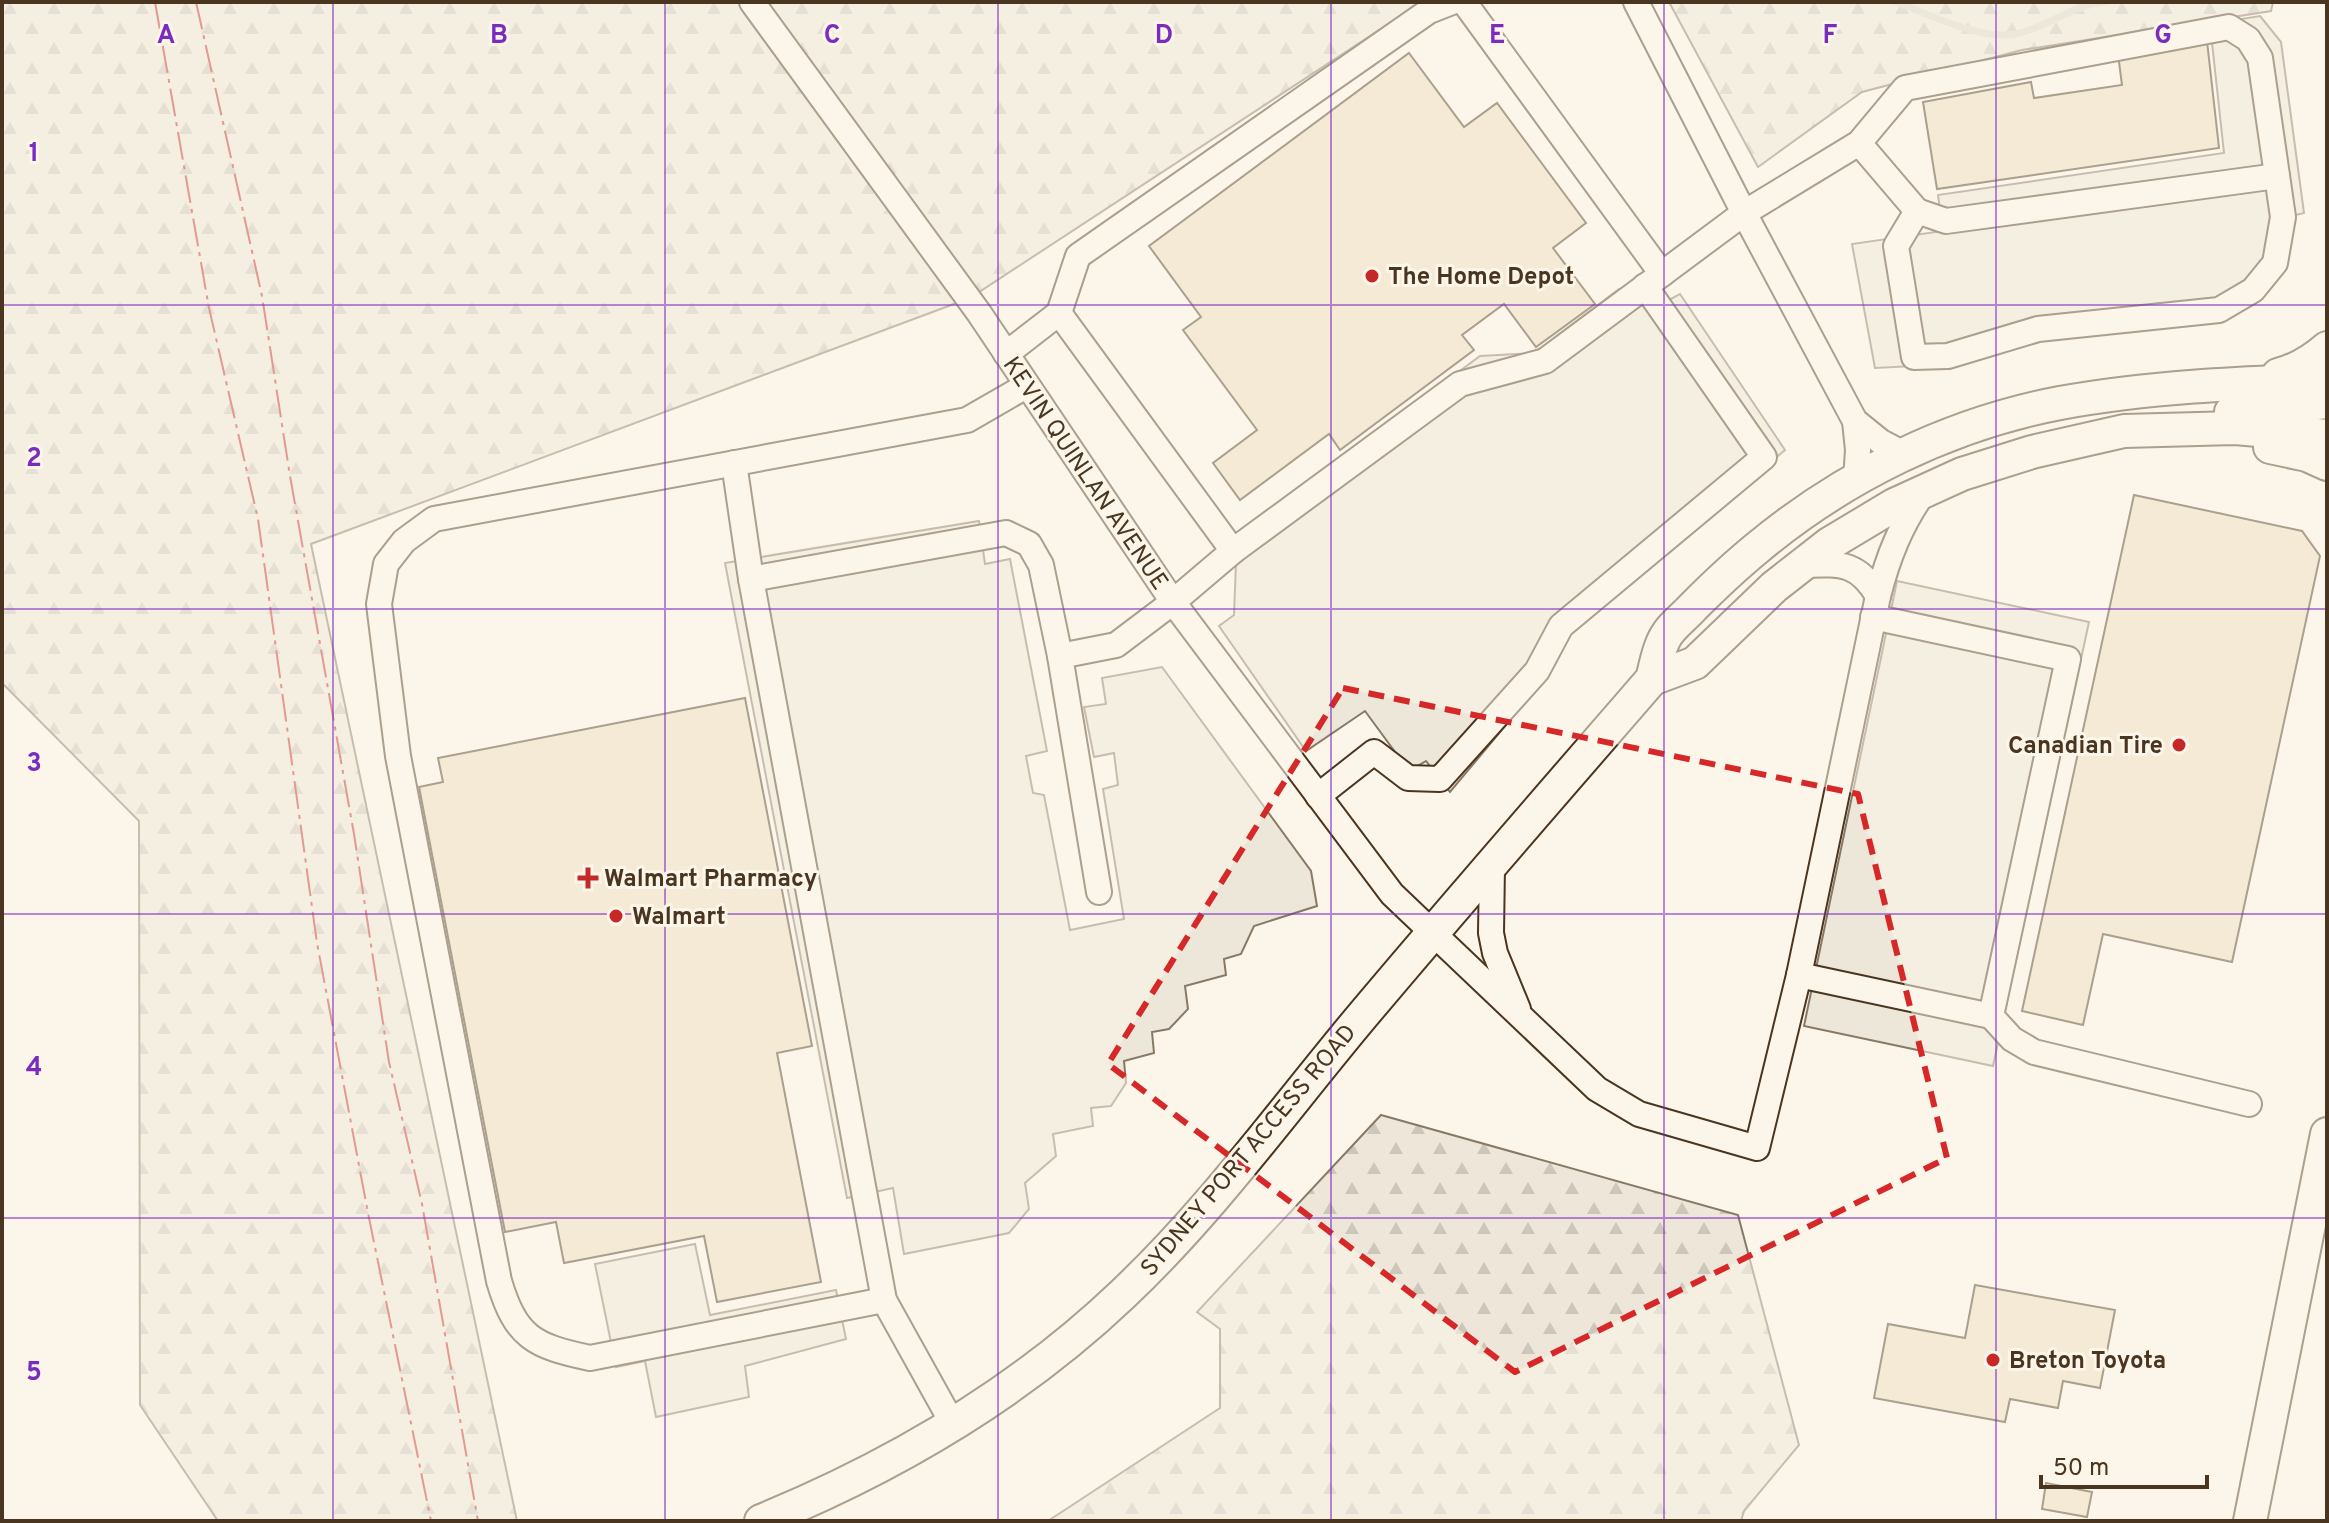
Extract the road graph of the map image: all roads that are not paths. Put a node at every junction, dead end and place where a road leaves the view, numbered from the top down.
1 (752, 2) edge
2 (1452, 2) edge
3 (1464, 2) edge
4 (1636, 2) edge
5 (1859, 143) junction
6 (2277, 176) junction
7 (1917, 211) junction
8 (1744, 213) junction
9 (1653, 280) junction
10 (1059, 313) junction
11 (2327, 348) edge
12 (1006, 354) junction
13 (2327, 380) edge
14 (2240, 384) junction
15 (1026, 386) junction
16 (2327, 402) edge
17 (1855, 421) junction
18 (2327, 436) edge
19 (2032, 452) junction
20 (1906, 455) junction
21 (734, 463) junction
22 (2327, 464) edge
23 (1856, 480) junction
24 (1927, 489) junction
25 (1233, 551) junction
26 (1800, 565) junction
27 (751, 579) junction
28 (1173, 602) junction
29 (1876, 606) junction
30 (1060, 656) junction
31 (1652, 679) junction
32 (1318, 796) junction
33 (1492, 866) junction
34 (1099, 892) dead end
35 (1433, 934) junction
36 (1799, 975) junction
37 (1991, 1016) junction
38 (1522, 1018) junction
39 (2249, 1104) dead end
40 (2327, 1134) edge
41 (884, 1300) junction
42 (954, 1426) junction
43 (761, 1521) edge
44 (2250, 1521) edge

1 - 12 street, KEVIN QUINLAN AVENUE
2 - 10 street
3 - 9 street
4 - 8 street
5 - 6 street
5 - 7 street
5 - 8 street
6 - 7 street
6 - 7 street
8 - 9 street
8 - 17 street
9 - 25 street
9 - 32 street
10 - 12 street
10 - 25 street
11 - 14 main road
12 - 15 street, KEVIN QUINLAN AVENUE
13 - 14 main road, SYDNEY PORT ACCESS ROAD
14 - 20 main road, SYDNEY PORT ACCESS ROAD
15 - 21 street
15 - 28 street, KEVIN QUINLAN AVENUE
16 - 19 main road
17 - 20 street
17 - 23 street
18 - 19 main road, SYDNEY PORT ACCESS ROAD
19 - 22 main road
19 - 24 main road, SYDNEY PORT ACCESS ROAD
20 - 23 main road, SYDNEY PORT ACCESS ROAD
21 - 27 street
21 - 41 street
23 - 31 main road, SYDNEY PORT ACCESS ROAD
24 - 26 main road, SYDNEY PORT ACCESS ROAD
24 - 29 street
25 - 28 street
26 - 29 street
26 - 31 main road, SYDNEY PORT ACCESS ROAD
27 - 30 street
27 - 41 street
28 - 30 street
28 - 32 street, KEVIN QUINLAN AVENUE
29 - 36 street
29 - 37 street
30 - 34 street
31 - 33 main road, SYDNEY PORT ACCESS ROAD
32 - 35 street, KEVIN QUINLAN AVENUE
33 - 35 main road, SYDNEY PORT ACCESS ROAD
33 - 38 street
35 - 38 street, KEVIN QUINLAN AVENUE
35 - 42 main road, SYDNEY PORT ACCESS ROAD
36 - 37 street
36 - 38 street, KEVIN QUINLAN AVENUE
37 - 39 street
40 - 44 main road
41 - 42 street
42 - 43 main road, SYDNEY PORT ACCESS ROAD

